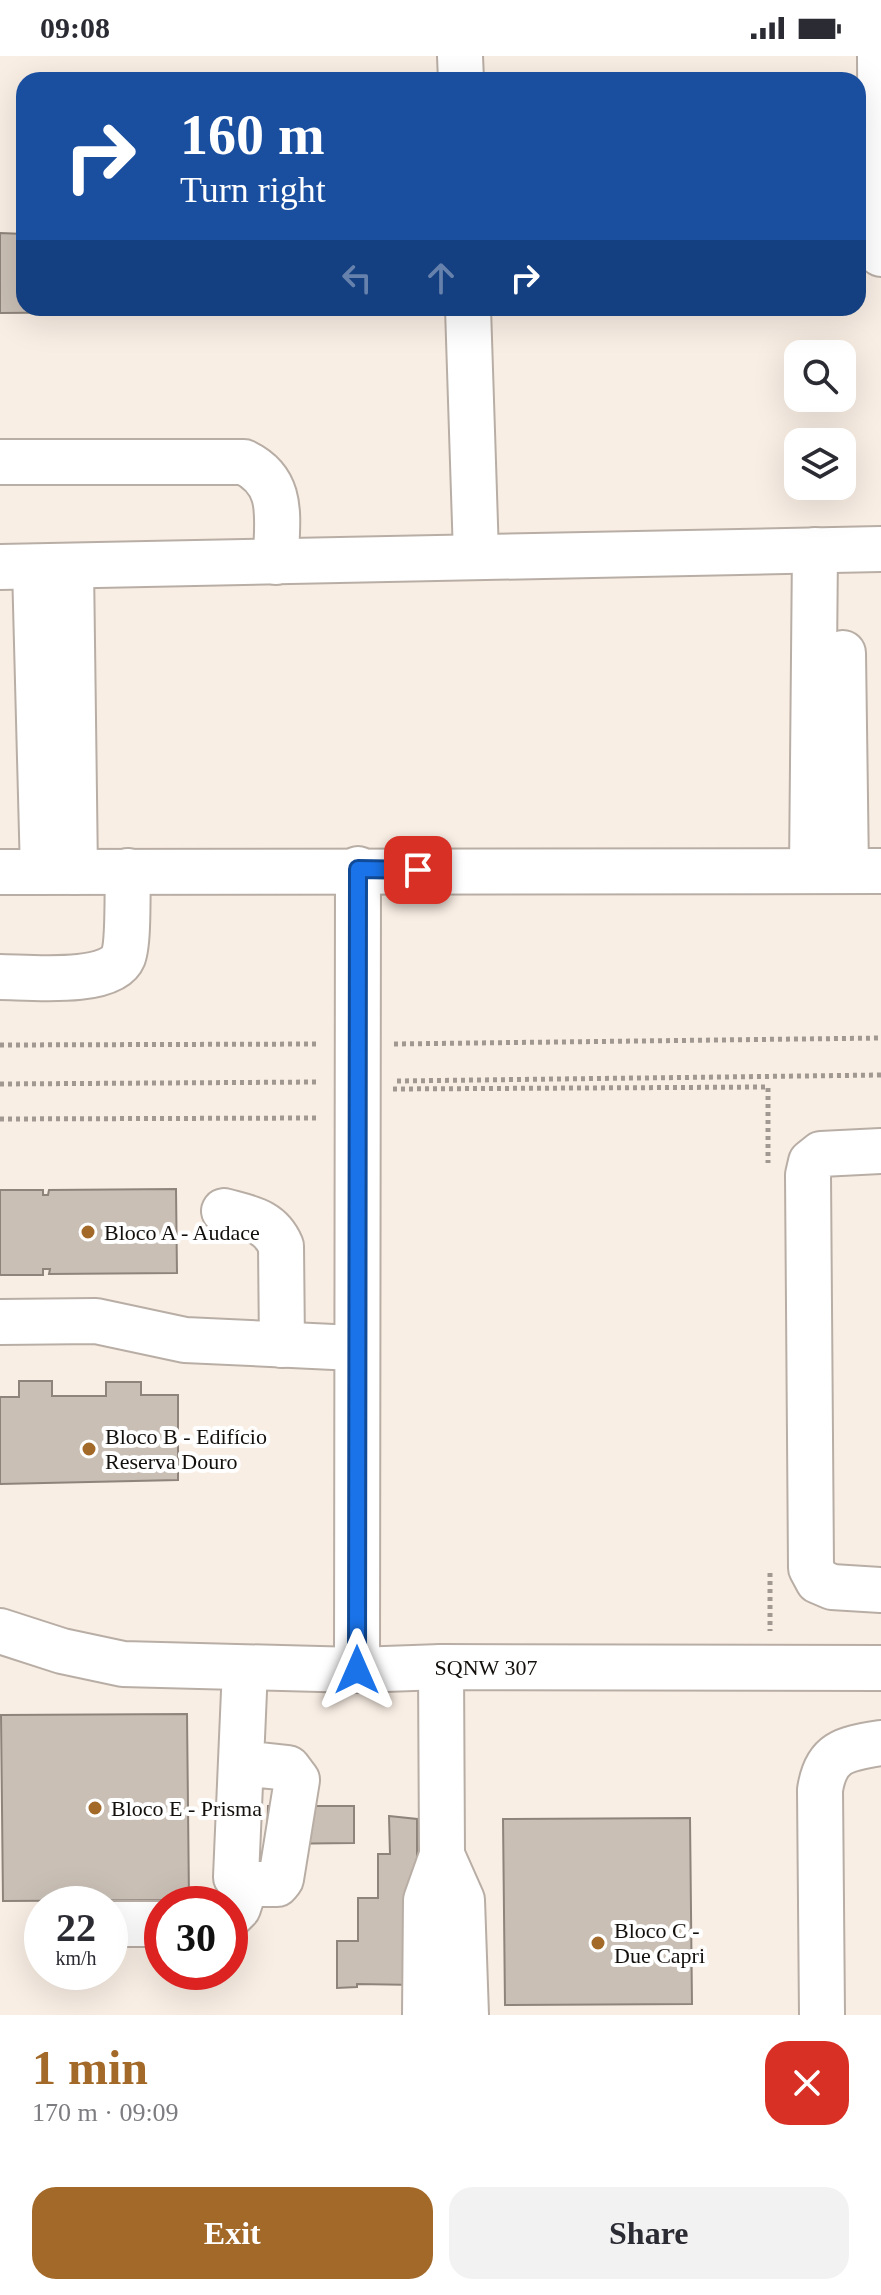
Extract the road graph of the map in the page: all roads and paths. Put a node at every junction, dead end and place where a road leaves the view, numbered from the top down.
1 (880, 56) edge
2 (881, 254) edge
3 (468, 316) edge
4 (0, 462) edge
5 (846, 550) edge
6 (476, 555) junction
7 (276, 562) junction
8 (35, 567) edge
9 (358, 869) junction
10 (128, 871) junction
11 (846, 871) edge
12 (0, 872) edge
13 (59, 872) junction
14 (0, 977) edge
15 (881, 1038) edge
16 (0, 1045) edge
17 (881, 1075) edge
18 (356, 1083) junction
19 (0, 1084) edge
20 (0, 1119) edge
21 (881, 1151) edge
22 (768, 1165) dead end
23 (224, 1211) dead end
24 (0, 1322) edge
25 (282, 1345) junction
26 (355, 1348) junction
27 (770, 1558) dead end
28 (881, 1590) edge
29 (0, 1631) edge
30 (441, 1667) junction
31 (245, 1668) junction
32 (771, 1668) junction
33 (881, 1668) edge
34 (357, 1670) junction
35 (881, 1743) edge
36 (442, 1855) junction
37 (237, 1886) edge
38 (425, 2015) edge
39 (466, 2015) edge
40 (822, 2015) edge

1 - 2 street
3 - 6 street
4 - 7 street
5 - 6 street
5 - 11 street
6 - 7 street
7 - 8 street
8 - 13 street
9 - 10 street
9 - 11 street
9 - 18 street
10 - 13 street
10 - 14 street
12 - 13 street
15 - 18 path
16 - 18 path
17 - 18 path
18 - 19 path
18 - 20 path
18 - 22 path
18 - 26 street
21 - 28 street
23 - 25 street
24 - 25 street
25 - 26 street
26 - 34 street
27 - 32 path
29 - 31 street, SQNW 307
30 - 32 street, SQNW 307
30 - 34 street, SQNW 307
30 - 36 street
31 - 34 street, SQNW 307
31 - 37 street
32 - 33 street, SQNW 307
35 - 40 street
36 - 38 street
36 - 39 street

